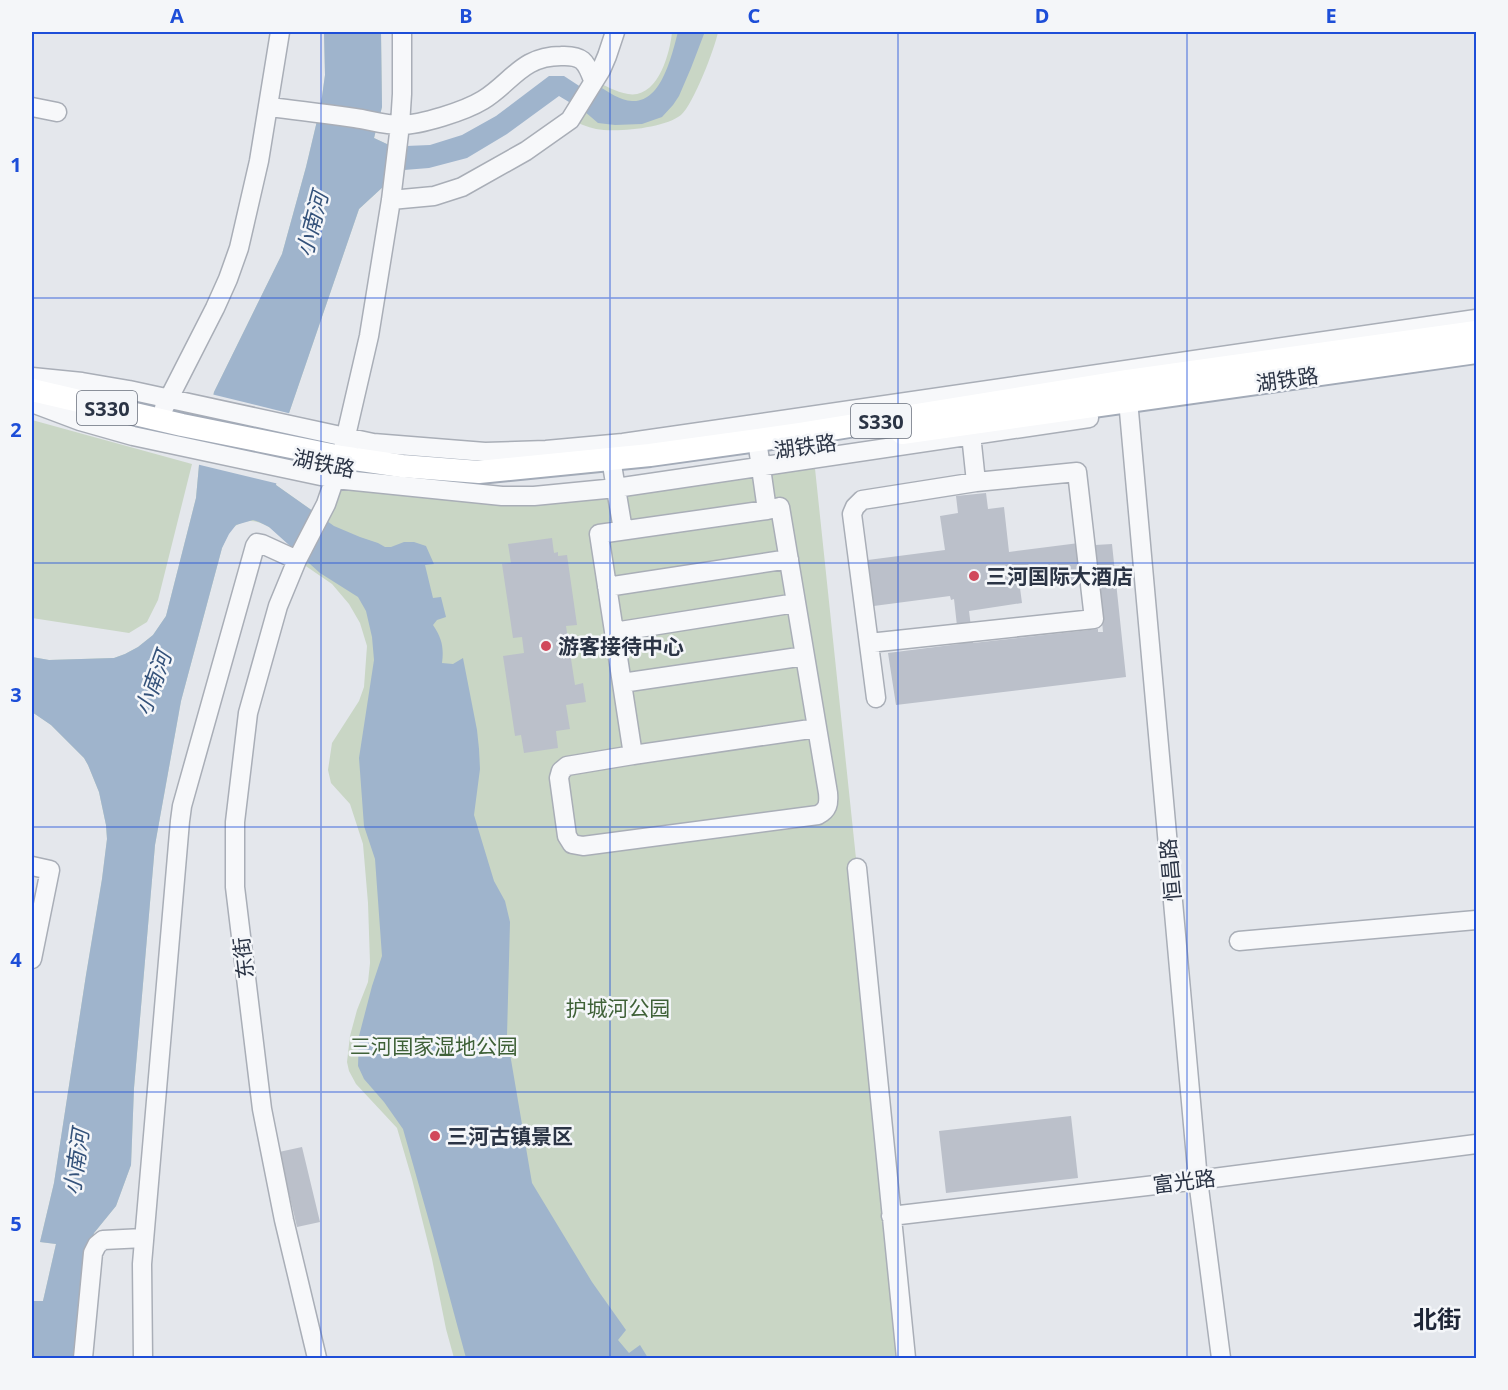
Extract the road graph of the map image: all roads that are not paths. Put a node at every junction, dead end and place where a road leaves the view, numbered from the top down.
1 (280, 32) edge
2 (402, 32) edge
3 (615, 32) edge
4 (593, 80) junction
5 (32, 106) edge
6 (268, 107) junction
7 (57, 112) dead end
8 (400, 125) junction
9 (391, 200) junction
10 (1476, 319) edge
11 (1476, 332) edge
12 (1476, 352) edge
13 (1476, 362) edge
14 (32, 377) edge
15 (32, 390) edge
16 (32, 398) edge
17 (1127, 398) junction
18 (168, 399) junction
19 (32, 403) edge
20 (158, 419) junction
21 (970, 429) junction
22 (181, 435) junction
23 (286, 449) junction
24 (759, 453) junction
25 (340, 460) junction
26 (613, 473) junction
27 (976, 482) junction
28 (767, 510) junction
29 (623, 530) junction
30 (789, 559) junction
31 (297, 560) junction
32 (607, 587) junction
33 (796, 603) junction
34 (614, 632) junction
35 (869, 643) junction
36 (805, 656) junction
37 (622, 683) junction
38 (876, 698) dead end
39 (817, 728) junction
40 (633, 755) junction
41 (32, 866) edge
42 (858, 868) dead end
43 (1476, 920) edge
44 (1239, 941) dead end
45 (32, 959) edge
46 (1476, 1144) edge
47 (1198, 1180) junction
48 (891, 1216) junction
49 (144, 1238) junction
50 (83, 1359) edge
51 (143, 1359) edge
52 (317, 1359) edge
53 (906, 1359) edge
54 (1221, 1359) edge

1 - 6 street
2 - 8 street, 东街
3 - 4 street
4 - 8 street
4 - 9 street
5 - 7 street
6 - 8 street
6 - 18 street
8 - 9 street, 东街
9 - 25 street, 东街
10 - 25 street
11 - 17 main road, 湖铁路 / S330
12 - 17 main road, 湖铁路 / S330
13 - 17 street
14 - 18 street
15 - 20 main road, S330
16 - 22 main road, S330
17 - 21 main road, 湖铁路 / S330
17 - 24 main road, 湖铁路 / S330
17 - 47 street, 恒昌路
18 - 20 street
18 - 23 street
19 - 22 street
20 - 22 main road, S330
21 - 24 main road, 湖铁路 / S330
21 - 27 street
22 - 23 main road, S330
23 - 25 main road, 湖铁路 / S330
23 - 25 street
24 - 26 main road, 湖铁路 / S330
24 - 28 street
25 - 26 main road, 湖铁路 / S330
25 - 31 street, 东街
26 - 29 street
27 - 35 street
27 - 35 street
28 - 29 street
28 - 30 street
29 - 32 street
30 - 32 street
30 - 33 street
31 - 49 street
31 - 52 street, 东街
32 - 34 street
33 - 34 street
33 - 36 street
34 - 37 street
35 - 38 street
36 - 37 street
36 - 39 street
37 - 40 street
39 - 40 street
39 - 40 street
41 - 45 street
42 - 48 street
43 - 44 street
46 - 47 street, 富光路
47 - 48 street, 富光路
47 - 54 street, 恒昌路
48 - 53 street
49 - 50 street
49 - 51 street

